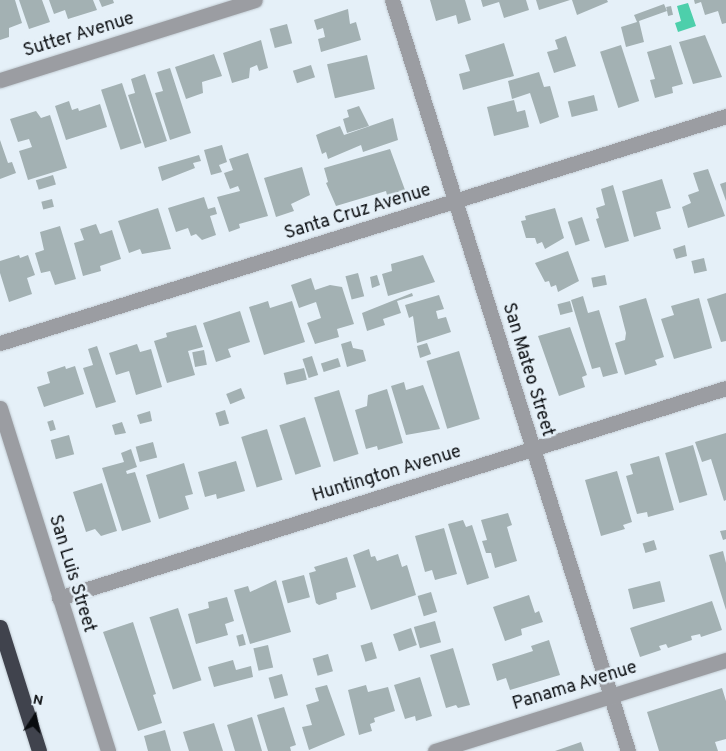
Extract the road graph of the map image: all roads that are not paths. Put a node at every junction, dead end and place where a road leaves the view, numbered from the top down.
1 (255, 0) edge
2 (392, 0) edge
3 (0, 80) edge
4 (726, 116) edge
5 (456, 202) junction
6 (0, 343) edge
7 (726, 388) edge
8 (0, 408) edge
9 (531, 449) junction
10 (59, 598) junction
11 (0, 627) edge
12 (726, 660) edge
13 (610, 696) junction
14 (39, 751) edge
15 (108, 751) edge
16 (435, 751) edge
17 (628, 751) edge

1 - 3 street, Sutter Avenue
2 - 5 street, San Mateo Street
4 - 5 street, Santa Cruz Avenue
5 - 6 street, Santa Cruz Avenue
5 - 9 street, San Mateo Street
7 - 9 street, Huntington Avenue
8 - 10 street, San Luis Street
9 - 10 street, Huntington Avenue
9 - 13 street, San Mateo Street
10 - 15 street, San Luis Street
11 - 14 highway
12 - 13 street, Panama Avenue
13 - 16 street, Panama Avenue
13 - 17 street, San Mateo Street

